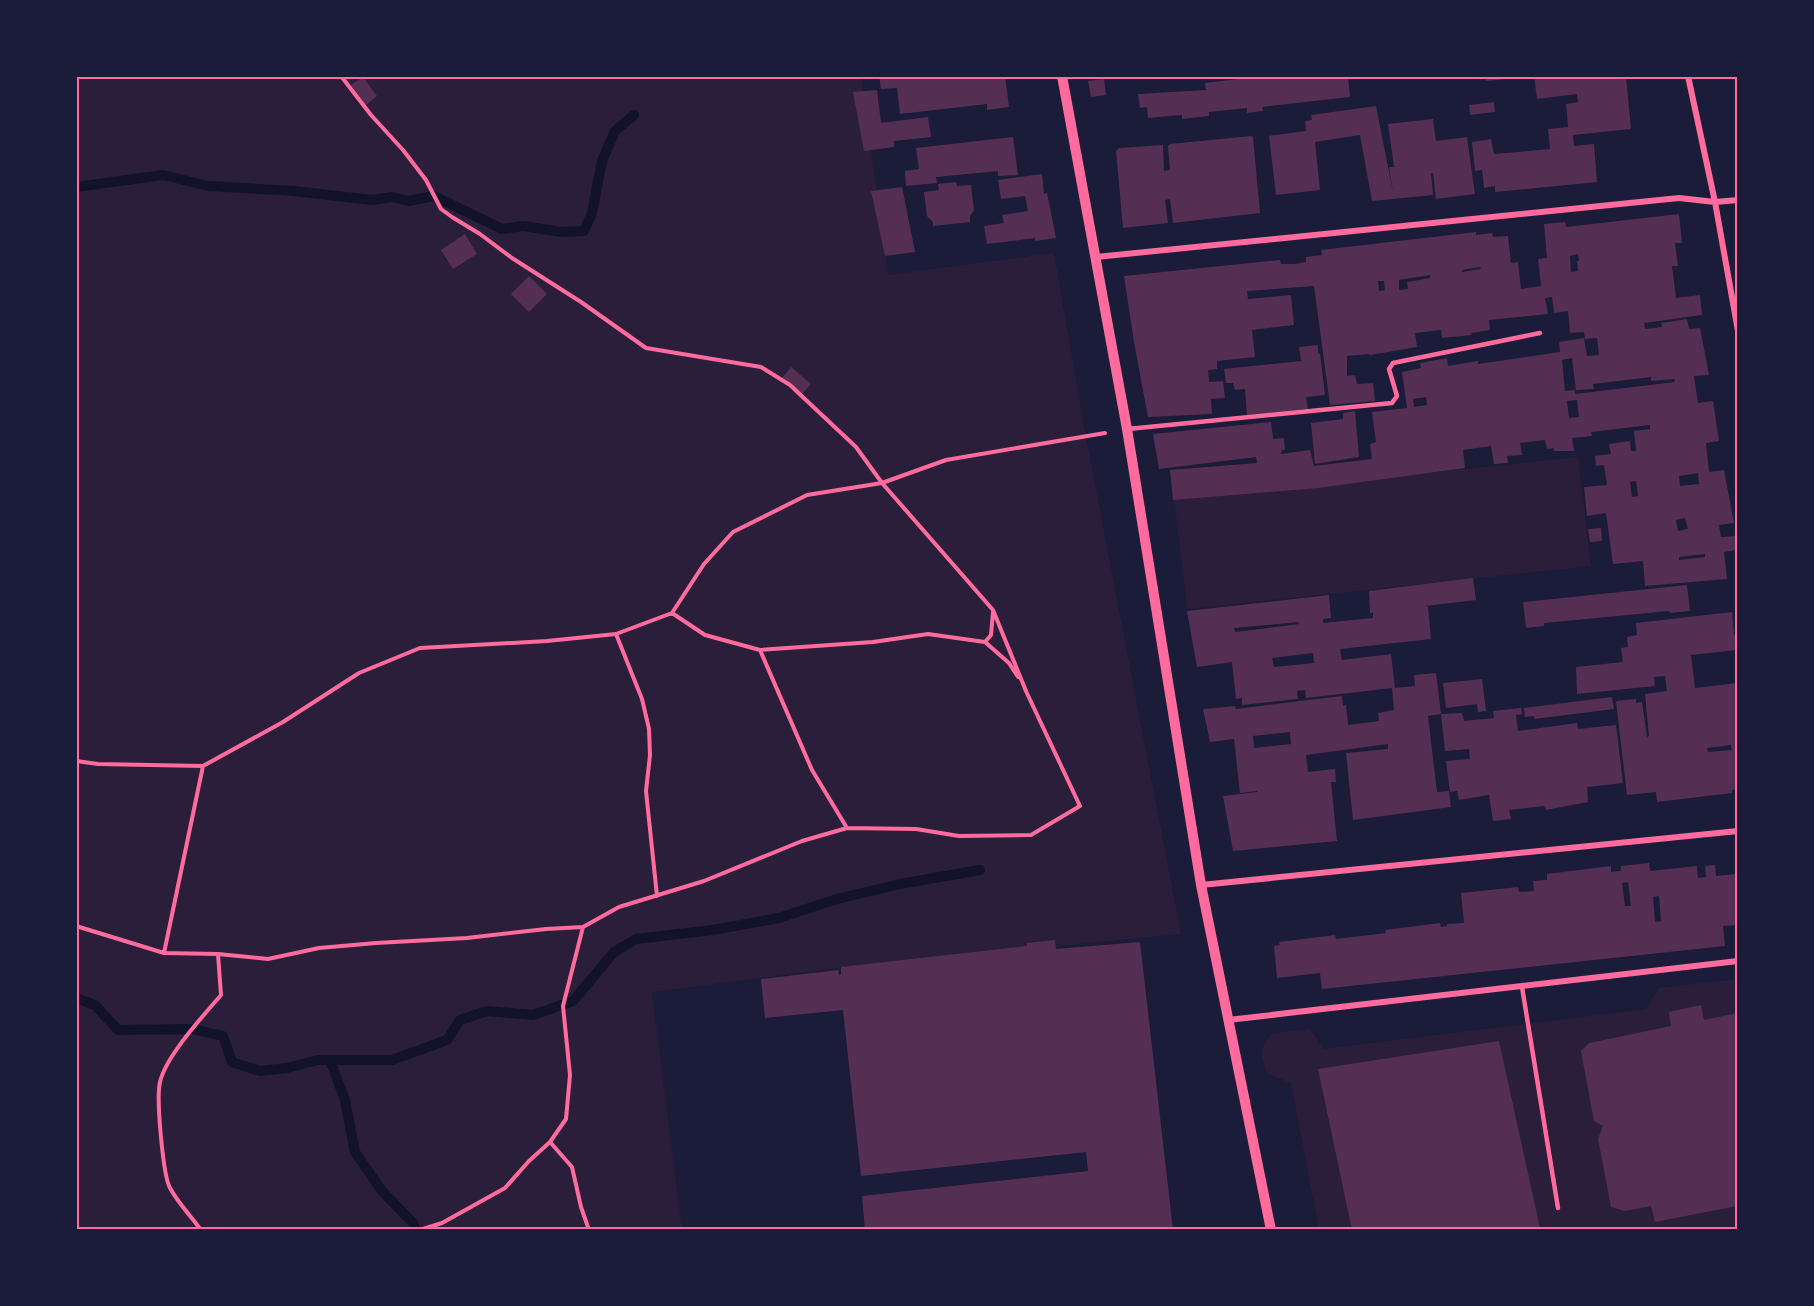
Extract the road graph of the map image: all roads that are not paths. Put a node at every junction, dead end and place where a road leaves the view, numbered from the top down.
1 (1062, 76) edge
2 (1688, 76) edge
3 (1737, 200) edge
4 (1715, 202) junction
5 (1096, 257) junction
6 (1737, 331) edge
7 (1540, 333) dead end
8 (1127, 429) junction
9 (1737, 831) edge
10 (1201, 885) junction
11 (1737, 962) edge
12 (1522, 987) junction
13 (1228, 1020) junction
14 (1558, 1208) dead end
15 (1272, 1230) edge

1 - 5 street
2 - 4 street
3 - 4 street
4 - 5 street
4 - 6 street
5 - 8 street
7 - 8 lane
8 - 10 street
9 - 10 street
10 - 13 street
11 - 12 street
12 - 13 street
12 - 14 lane
13 - 15 street

